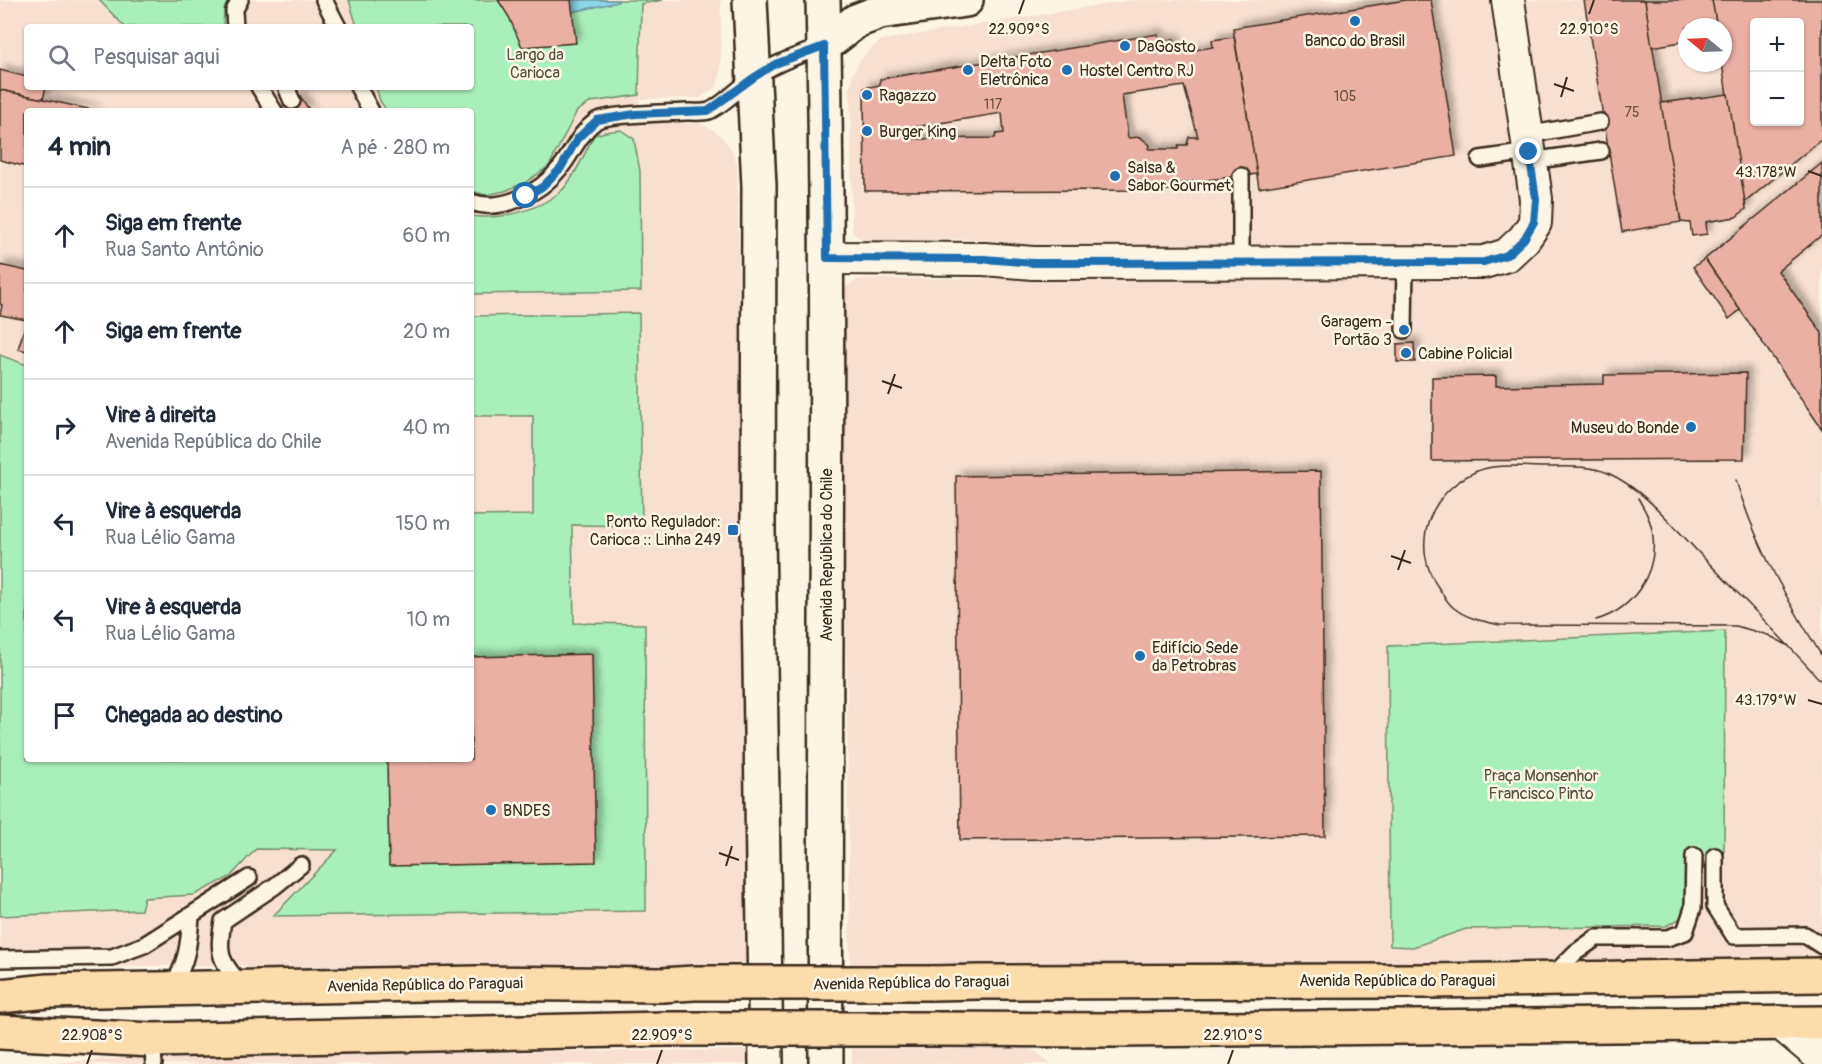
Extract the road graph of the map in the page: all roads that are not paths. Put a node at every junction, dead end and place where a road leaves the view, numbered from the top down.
1 (240, 0) edge
2 (324, 0) edge
3 (750, 0) edge
4 (823, 0) edge
5 (966, 0) edge
6 (1508, 0) edge
7 (235, 24) edge
8 (336, 24) edge
9 (824, 46) junction
10 (753, 78) junction
11 (261, 90) edge
12 (360, 90) edge
13 (272, 108) edge
14 (369, 108) edge
15 (1600, 122) dead end
16 (1529, 149) junction
17 (1601, 152) dead end
18 (1480, 159) dead end
19 (1241, 176) dead end
20 (474, 203) edge
21 (827, 258) junction
22 (1405, 263) junction
23 (1241, 264) junction
24 (1404, 330) dead end
25 (1694, 856) dead end
26 (1715, 856) dead end
27 (301, 865) dead end
28 (249, 878) dead end
29 (191, 917) junction
30 (1822, 946) edge
31 (0, 959) edge
32 (1822, 975) edge
33 (1550, 979) junction
34 (243, 987) junction
35 (170, 988) junction
36 (0, 996) edge
37 (1779, 1022) junction
38 (1822, 1023) edge
39 (0, 1032) edge
40 (153, 1052) edge
41 (1822, 1058) edge
42 (766, 1064) edge
43 (825, 1064) edge

1 - 7 lane
2 - 8 lane
3 - 10 main road
4 - 9 main road, Avenida República do Chile
5 - 9 main road
6 - 16 street
9 - 10 lane
9 - 21 main road, Avenida República do Chile
10 - 20 lane
10 - 42 main road
11 - 13 lane
12 - 14 lane
15 - 16 lane
16 - 17 lane
16 - 18 lane
16 - 22 street
19 - 23 lane
21 - 23 street
21 - 43 main road, Avenida República do Chile
22 - 23 street
22 - 24 lane
25 - 33 lane
26 - 30 lane
27 - 34 lane
28 - 29 lane
29 - 31 lane
29 - 35 lane
32 - 33 main road, Avenida República do Paraguai
33 - 34 main road, Avenida República do Paraguai, bridge
34 - 35 main road, Avenida República do Paraguai
35 - 36 main road, Avenida República do Paraguai
37 - 38 main road
37 - 40 main road, bridge
37 - 41 street
39 - 40 main road

